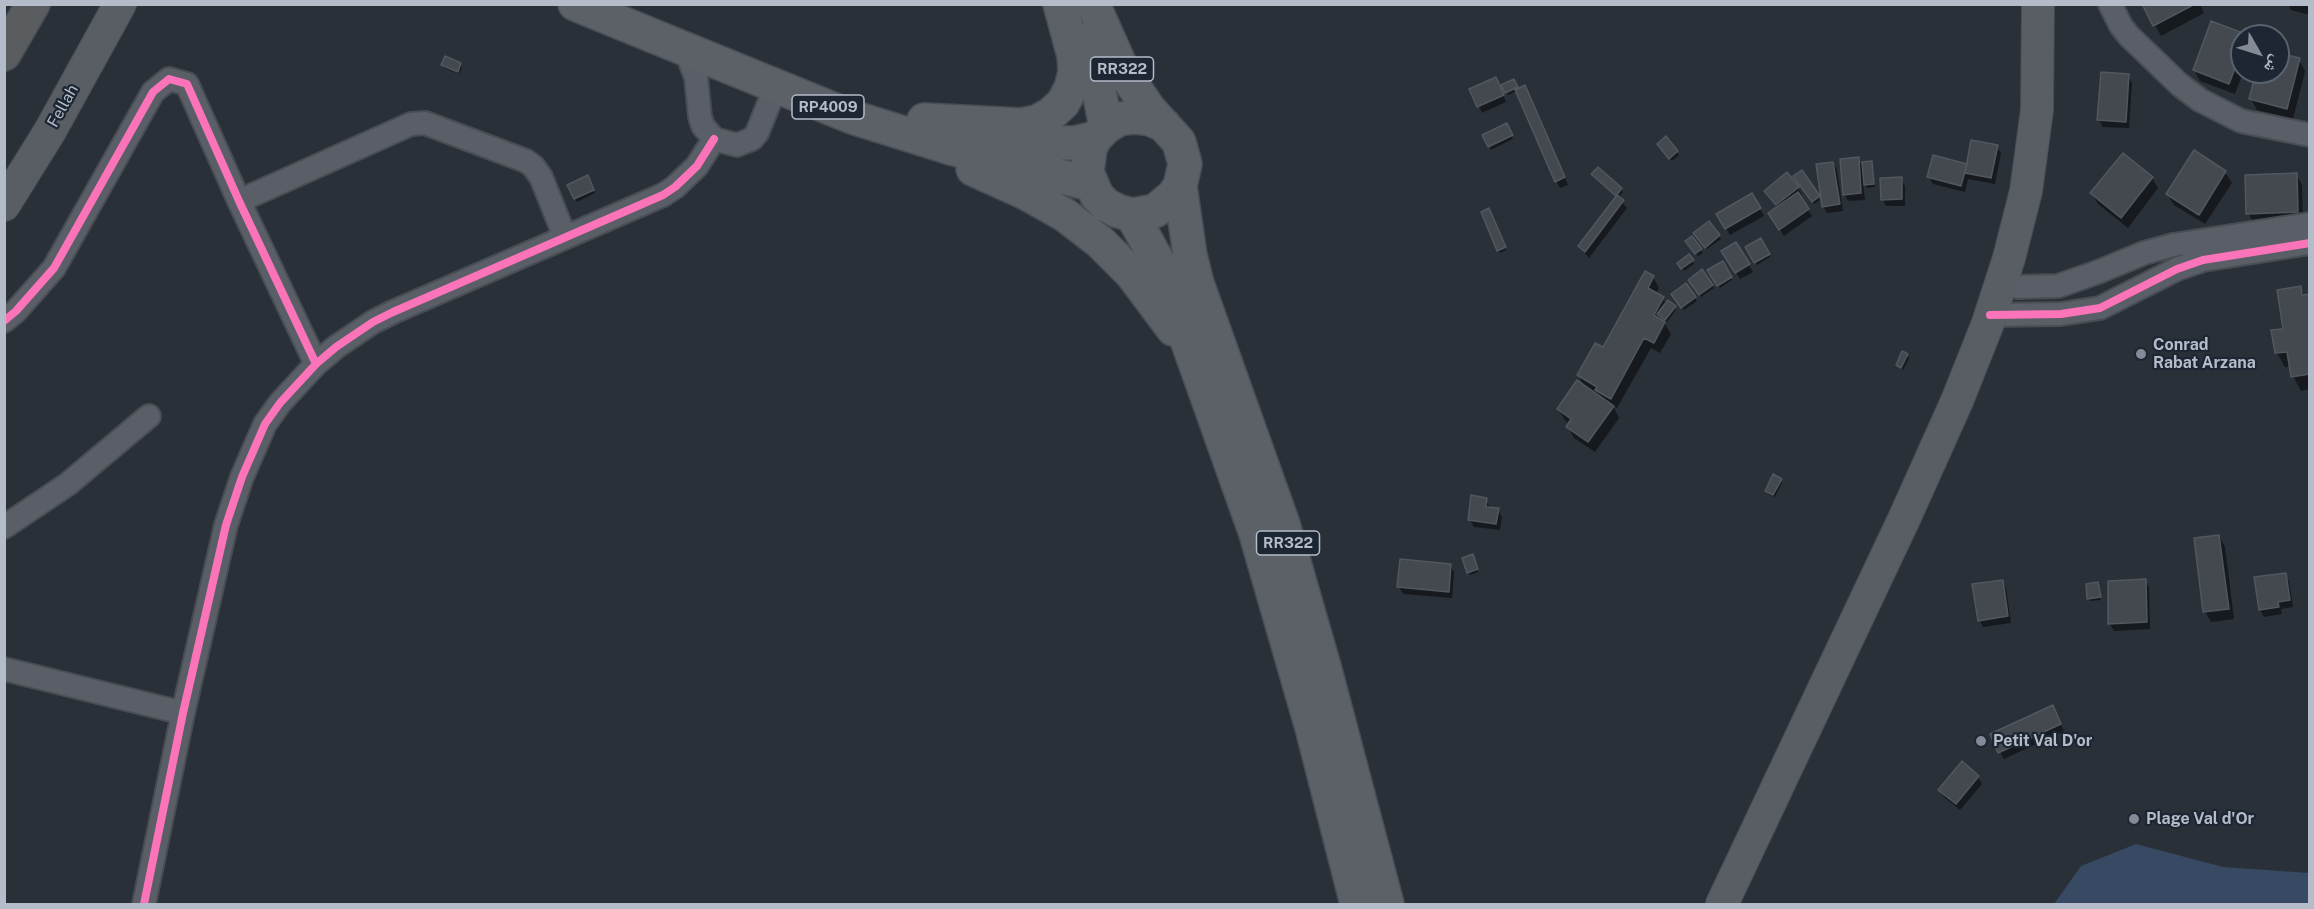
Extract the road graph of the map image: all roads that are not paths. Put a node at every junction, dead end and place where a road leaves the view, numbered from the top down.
1 (9, 4) edge
2 (33, 4) edge
3 (120, 4) edge
4 (575, 4) edge
5 (629, 4) edge
6 (1060, 4) edge
7 (1068, 4) edge
8 (1093, 4) edge
9 (2038, 4) edge
10 (2110, 4) edge
11 (4, 13) edge
12 (685, 50) junction
13 (4, 54) edge
14 (778, 86) junction
15 (1164, 125) junction
16 (923, 130) junction
17 (1101, 132) junction
18 (2310, 135) edge
19 (714, 139) junction
20 (1090, 184) junction
21 (1180, 186) junction
22 (239, 201) junction
23 (4, 205) edge
24 (1131, 215) junction
25 (2310, 224) edge
26 (565, 237) junction
27 (2310, 243) edge
28 (2001, 284) junction
29 (2058, 286) junction
30 (2061, 314) junction
31 (1990, 315) junction
32 (4, 321) edge
33 (316, 364) junction
34 (1202, 380) junction
35 (149, 416) dead end
36 (4, 527) edge
37 (4, 669) edge
38 (183, 713) junction
39 (144, 904) edge
40 (1357, 904) edge
41 (1387, 904) edge
42 (1722, 904) edge

1 - 11 highway
2 - 13 highway
3 - 23 main road, Fellah
4 - 12 main road, RP4009
5 - 16 main road, RP4009
6 - 16 main road
7 - 17 main road, RR322
8 - 15 main road, RR322
9 - 28 main road
10 - 18 street
12 - 14 main road, RP4009
12 - 19 street
14 - 16 main road, RP4009
14 - 19 street
15 - 17 main road
15 - 21 main road, RR322
16 - 17 main road, RP4009
16 - 20 main road, RP4009
16 - 34 main road
17 - 20 main road, RR322
19 - 26 street
20 - 24 main road
21 - 24 main road
21 - 41 main road, RR322
22 - 26 street
22 - 32 street
22 - 33 street
24 - 34 main road, RR322
25 - 29 street
26 - 33 street
27 - 30 street
28 - 29 street
28 - 31 main road
29 - 30 street
30 - 31 street
31 - 42 main road
33 - 38 street
34 - 40 main road, RR322
35 - 36 street
37 - 38 street
38 - 39 street

